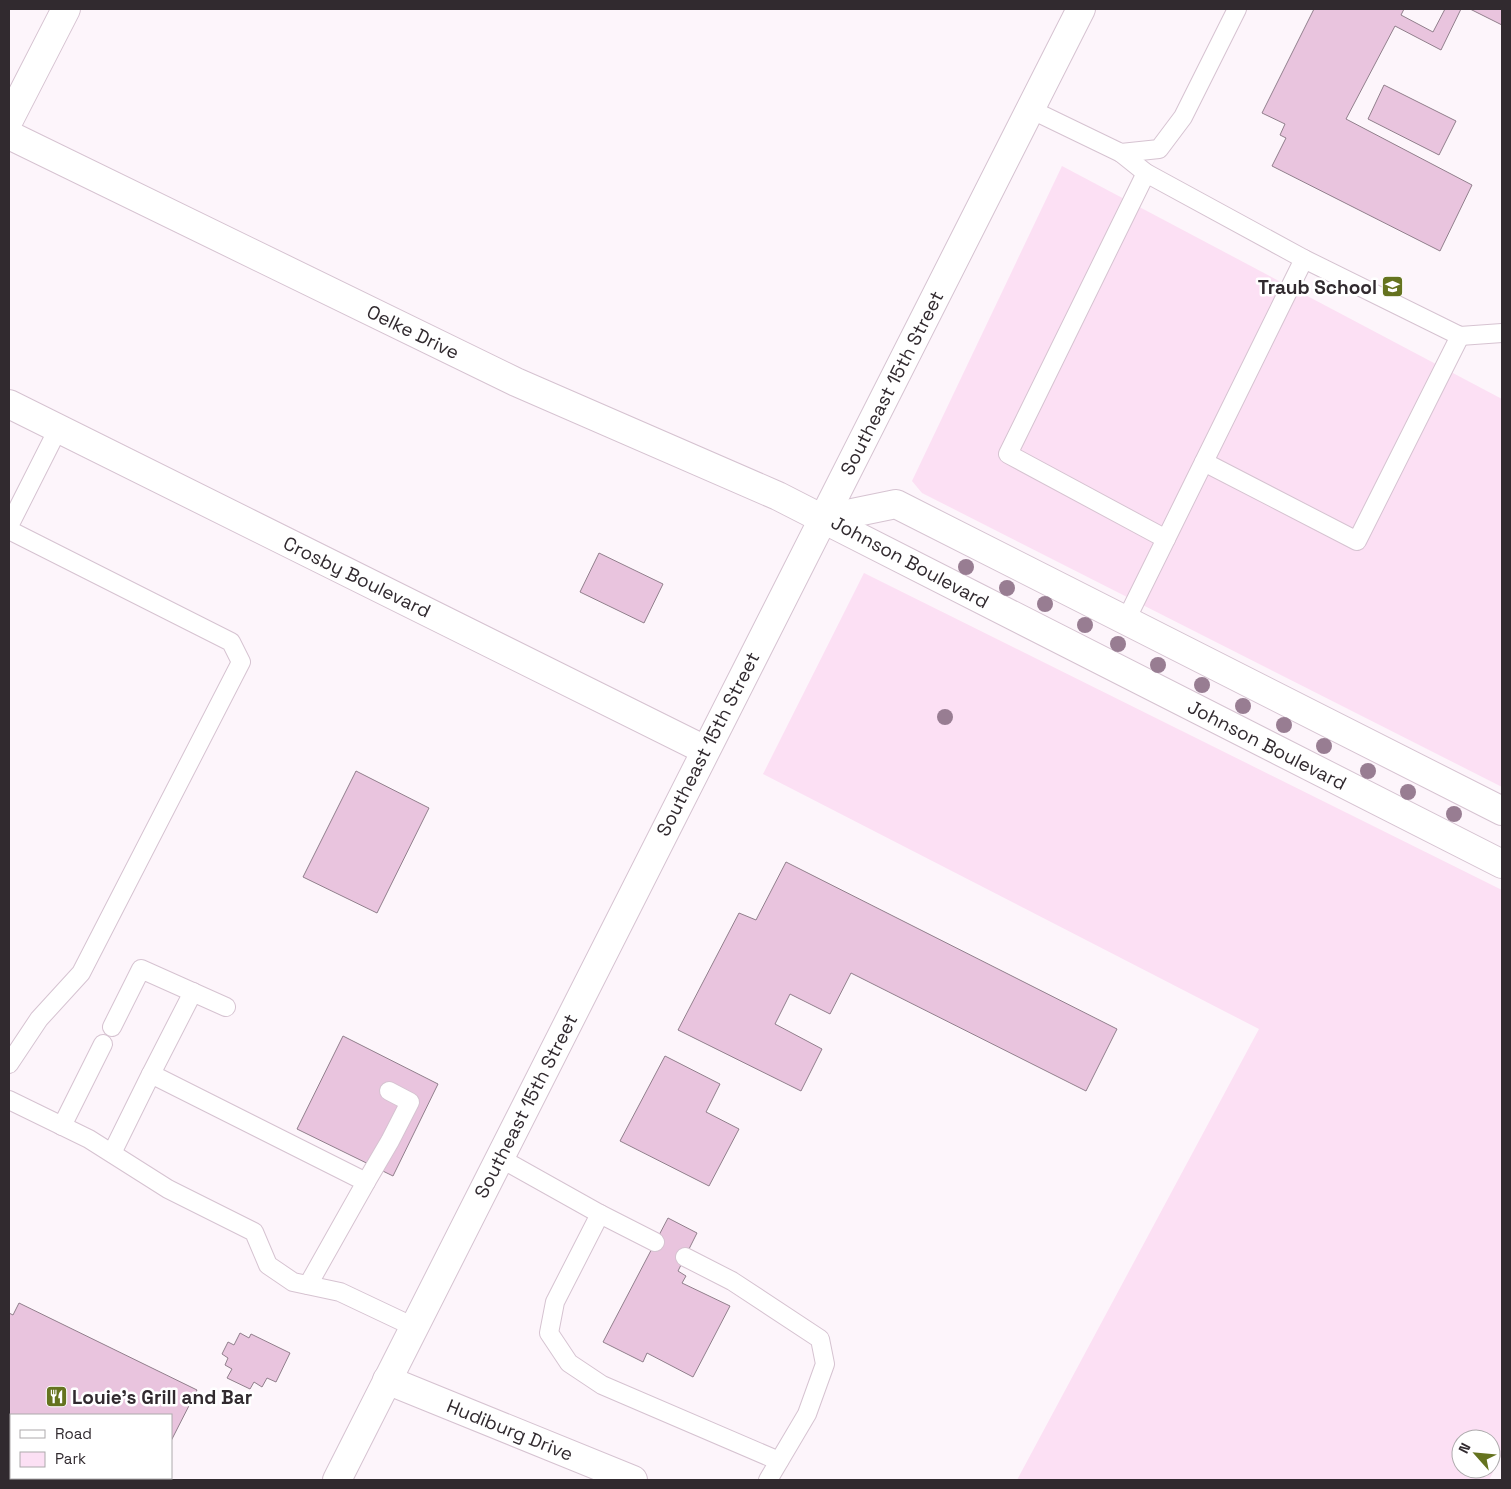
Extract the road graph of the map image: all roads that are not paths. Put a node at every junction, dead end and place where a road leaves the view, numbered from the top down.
1 (66, 9) edge
2 (1080, 9) edge
3 (1236, 9) edge
4 (1032, 110) junction
5 (9, 120) edge
6 (9, 135) edge
7 (1121, 153) junction
8 (1146, 173) junction
9 (1304, 258) junction
10 (1502, 333) edge
11 (1460, 336) junction
12 (9, 404) edge
13 (58, 429) junction
14 (1204, 462) junction
15 (823, 519) junction
16 (9, 528) edge
17 (1166, 539) junction
18 (1126, 620) junction
19 (704, 750) junction
20 (1502, 811) edge
21 (1502, 864) edge
22 (192, 992) junction
23 (226, 1008) dead end
24 (112, 1027) dead end
25 (103, 1044) dead end
26 (9, 1064) edge
27 (151, 1074) junction
28 (389, 1091) dead end
29 (9, 1100) edge
30 (62, 1126) junction
31 (112, 1154) junction
32 (500, 1158) junction
33 (366, 1182) junction
34 (600, 1214) junction
35 (655, 1242) dead end
36 (685, 1258) dead end
37 (308, 1285) junction
38 (414, 1327) junction
39 (387, 1380) junction
40 (779, 1461) junction
41 (337, 1480) edge
42 (633, 1480) edge
43 (768, 1480) edge

1 - 5 street
2 - 4 street, Southeast 15th Street
3 - 7 lane
4 - 7 lane
4 - 15 street, Southeast 15th Street
6 - 15 street, Oelke Drive
7 - 8 lane
8 - 9 lane
8 - 17 lane
9 - 11 lane
9 - 14 lane
10 - 11 lane
11 - 14 lane
12 - 13 street, Crosby Boulevard
13 - 16 lane
13 - 19 street, Crosby Boulevard
14 - 17 lane
15 - 18 street, Johnson Boulevard
15 - 19 street, Southeast 15th Street
15 - 21 street, Johnson Boulevard
16 - 26 lane
17 - 18 lane
18 - 20 street, Johnson Boulevard
19 - 32 street, Southeast 15th Street
22 - 23 lane
22 - 24 lane
22 - 27 lane
25 - 30 lane
27 - 31 lane
27 - 33 lane
28 - 33 lane
29 - 30 lane
30 - 31 lane
31 - 37 lane
32 - 34 lane
32 - 38 street, Southeast 15th Street
33 - 37 lane
34 - 35 lane
34 - 40 lane
36 - 40 lane
37 - 38 lane
38 - 39 street, Southeast 15th Street
39 - 41 street, Southeast 15th Street
39 - 42 street, Hudiburg Drive
40 - 43 lane

